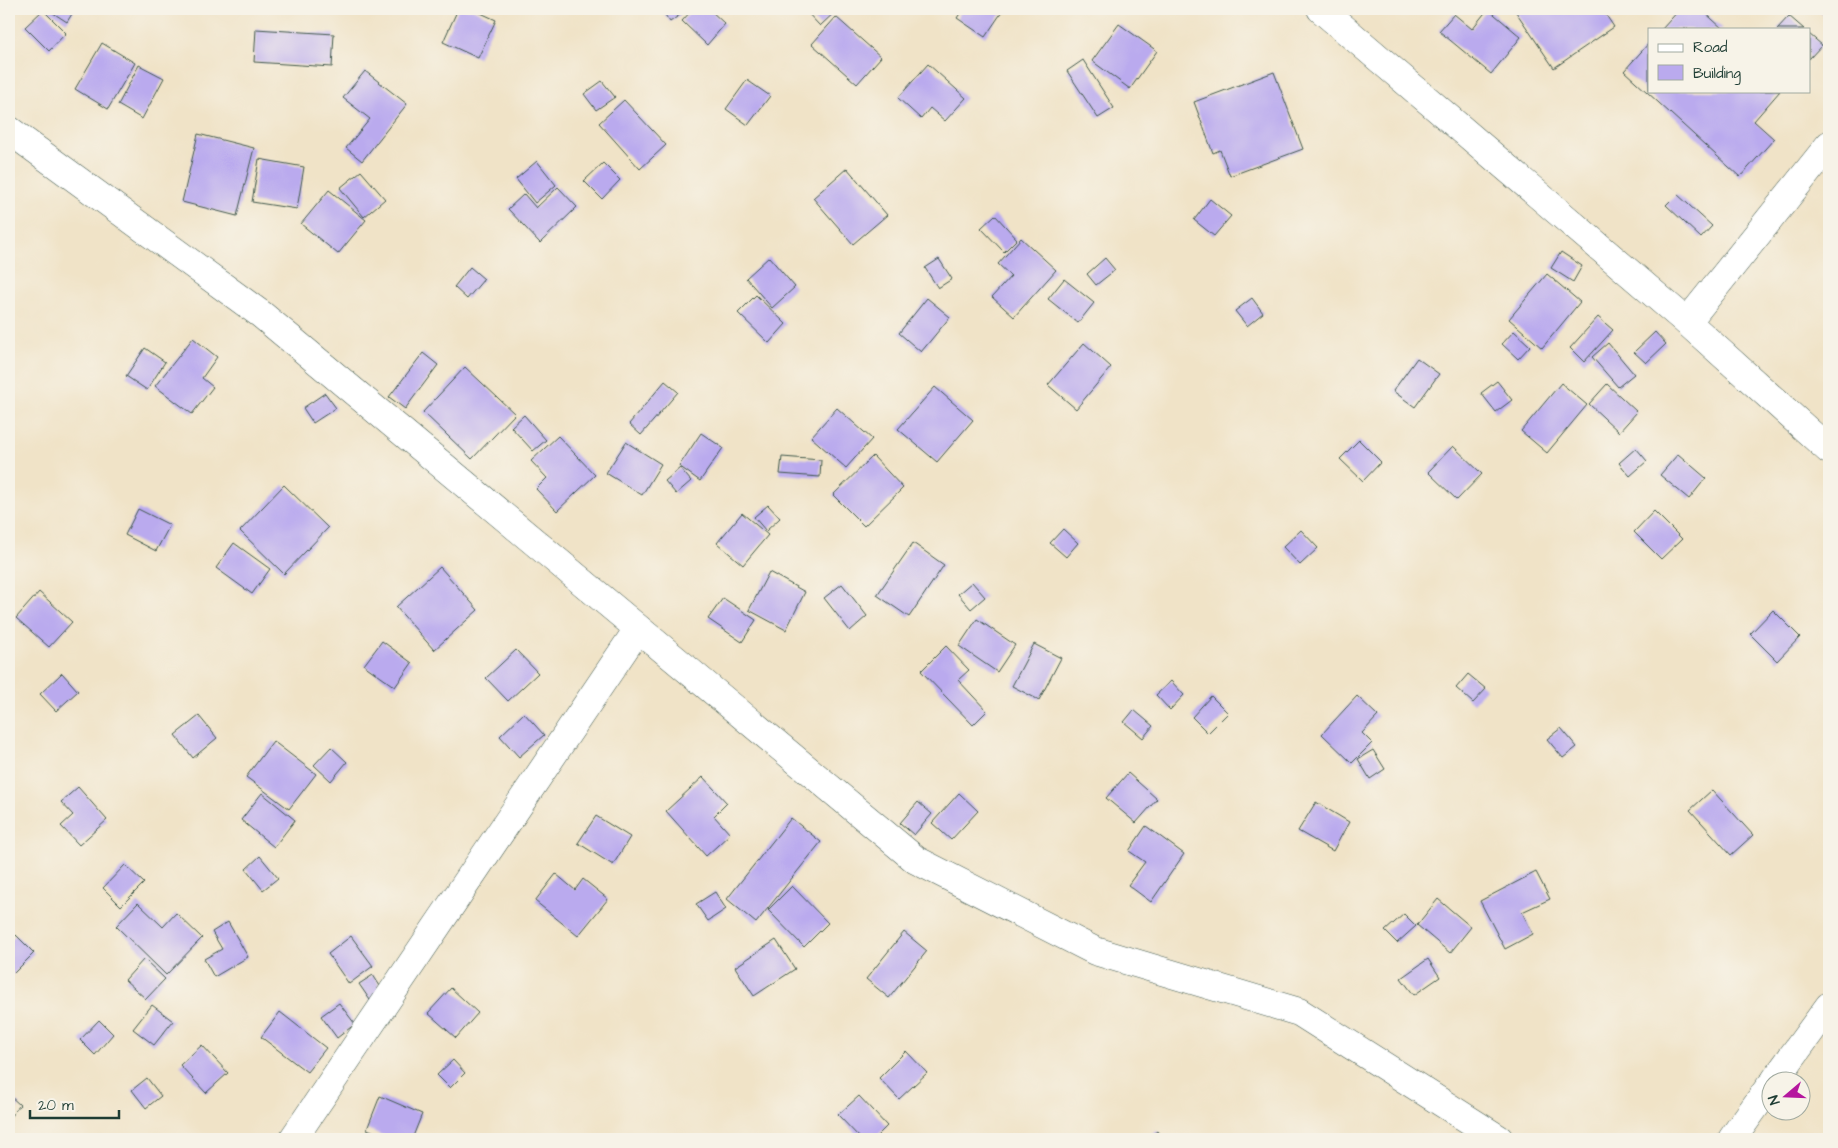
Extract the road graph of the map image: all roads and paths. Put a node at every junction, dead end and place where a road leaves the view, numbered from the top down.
1 (1321, 9) edge
2 (9, 130) edge
3 (1829, 145) edge
4 (1687, 322) junction
5 (1829, 450) edge
6 (638, 629) junction
7 (1829, 1006) edge
8 (1782, 1070) edge
9 (1760, 1100) edge
10 (293, 1139) edge
11 (1499, 1139) edge
12 (1732, 1139) edge

1 - 4 street
2 - 6 street
3 - 4 street
4 - 5 street
6 - 10 street
6 - 11 street
7 - 8 street
9 - 12 street

